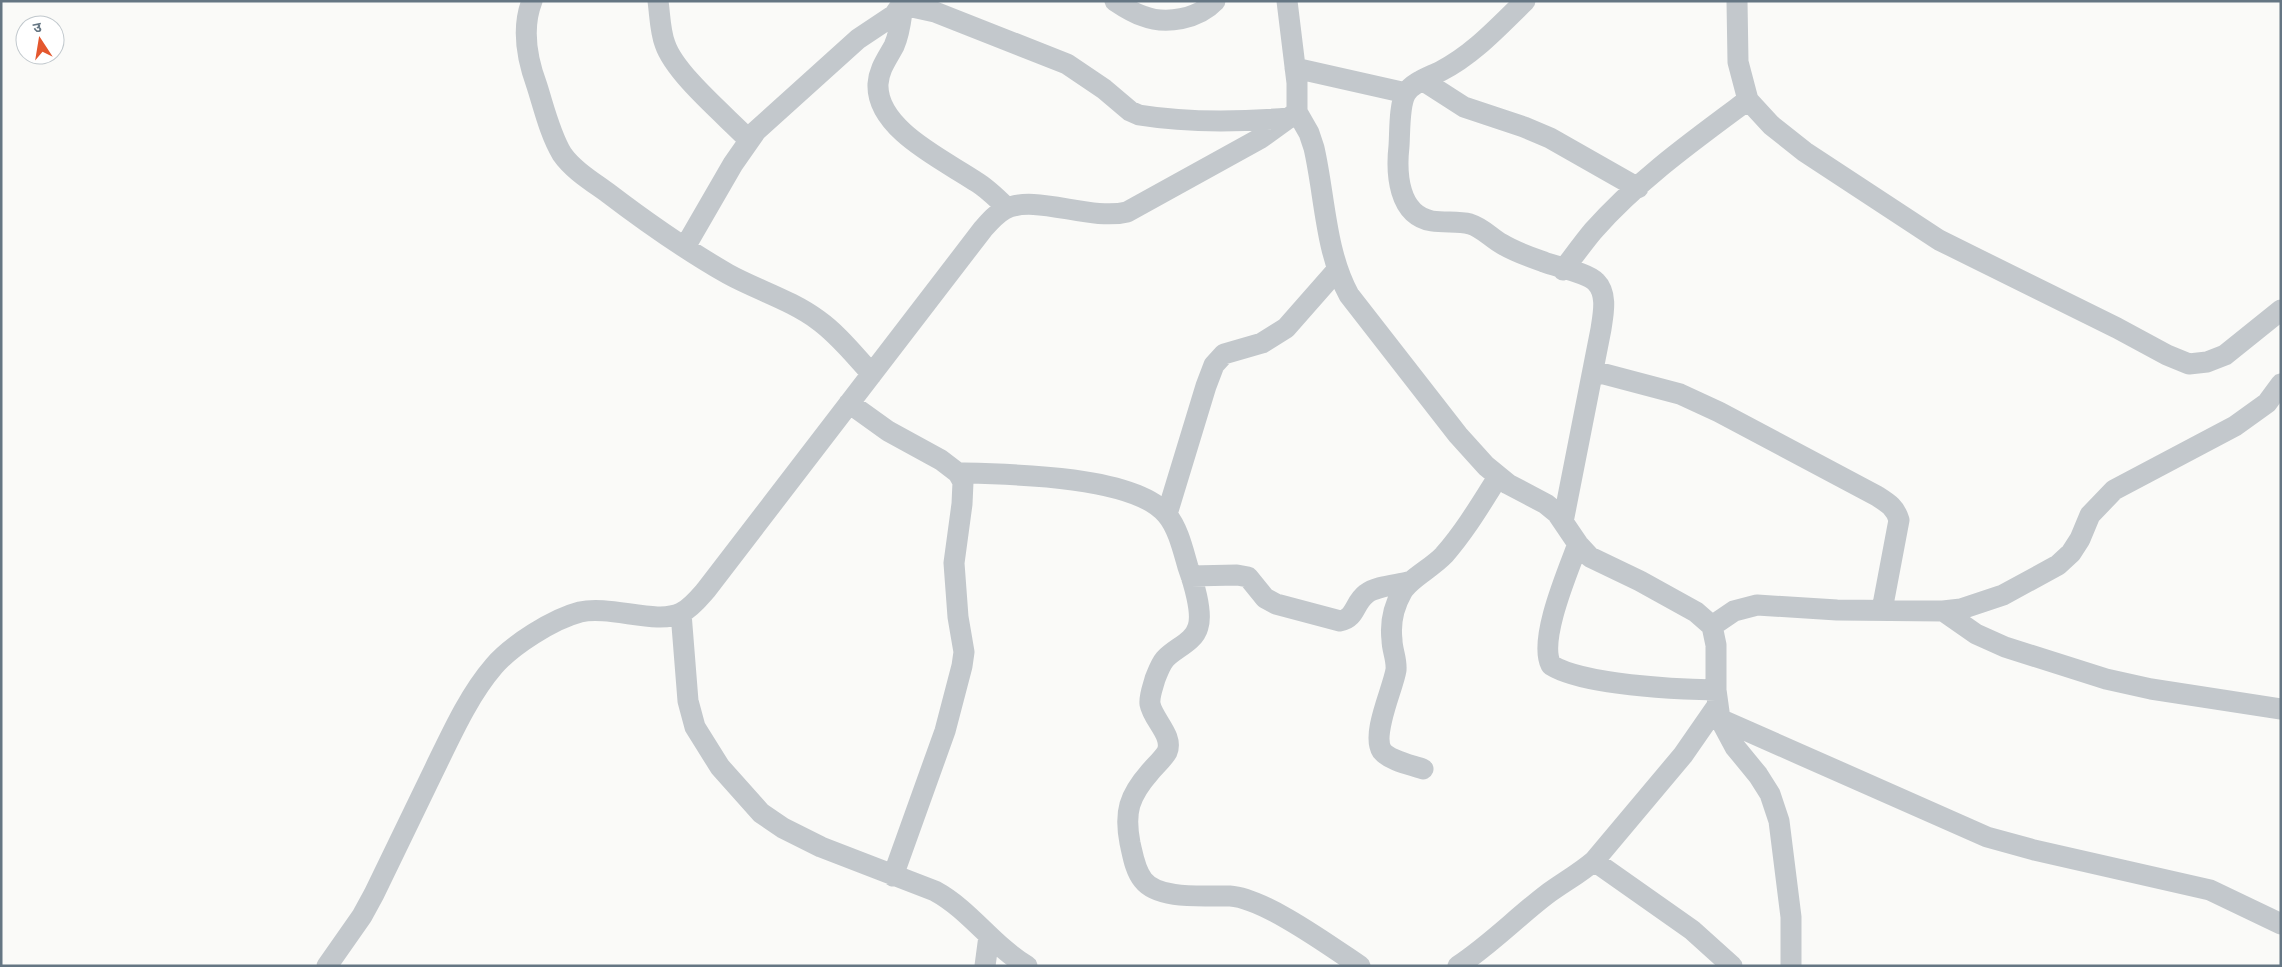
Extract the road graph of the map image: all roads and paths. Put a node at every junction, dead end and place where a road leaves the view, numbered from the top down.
1 (532, 1) edge
2 (658, 1) edge
3 (1115, 1) edge
4 (1215, 1) edge
5 (1288, 1) edge
6 (1525, 1) edge
7 (1737, 1) edge
8 (904, 3) edge
9 (1295, 68) junction
10 (1414, 87) junction
11 (1748, 100) junction
12 (1293, 115) junction
13 (749, 140) junction
14 (1638, 188) junction
15 (1007, 208) junction
16 (686, 247) junction
17 (1337, 270) junction
18 (1563, 270) junction
19 (2281, 310) edge
20 (1593, 370) junction
21 (872, 374) junction
22 (2281, 384) edge
23 (849, 403) junction
24 (958, 473) junction
25 (1498, 477) junction
26 (1167, 514) junction
27 (1563, 522) junction
28 (1578, 544) junction
29 (1191, 576) junction
30 (1408, 582) junction
31 (1882, 610) junction
32 (1944, 611) junction
33 (681, 613) junction
34 (1712, 626) junction
35 (1717, 705) junction
36 (2281, 709) edge
37 (1423, 770) dead end
38 (1594, 861) junction
39 (893, 876) junction
40 (2281, 924) edge
41 (989, 936) junction
42 (327, 966) edge
43 (985, 966) edge
44 (1027, 966) edge
45 (1360, 966) edge
46 (1458, 966) edge
47 (1732, 966) edge
48 (1791, 966) edge

1 - 16 street
2 - 13 street
3 - 4 street
5 - 9 street
6 - 10 street
7 - 11 street
8 - 12 street
8 - 13 street
8 - 15 street
9 - 10 street
9 - 12 street
10 - 14 street
10 - 18 street
11 - 14 street
11 - 19 street
12 - 15 street
12 - 17 street
13 - 16 street
14 - 18 street
15 - 21 street
16 - 21 street
17 - 25 street
17 - 26 street
18 - 20 street
20 - 27 street
20 - 31 street
21 - 23 street
22 - 32 street
23 - 24 street
23 - 33 street
24 - 26 street
24 - 39 street
25 - 27 street
25 - 30 street
26 - 29 street
27 - 28 street
28 - 34 street
28 - 35 street
29 - 30 street
29 - 45 street
30 - 37 street
31 - 32 street
31 - 34 street
32 - 36 street
33 - 39 street
33 - 42 street
34 - 35 street
35 - 38 street
35 - 40 street
35 - 48 street
38 - 46 street
38 - 47 street
39 - 41 street
41 - 43 street
41 - 44 street

